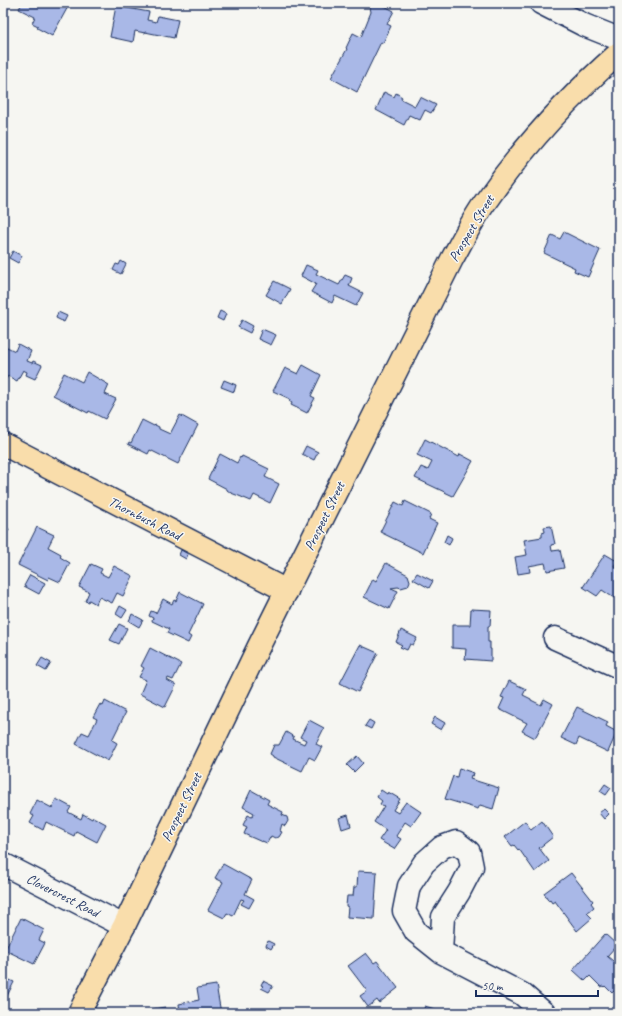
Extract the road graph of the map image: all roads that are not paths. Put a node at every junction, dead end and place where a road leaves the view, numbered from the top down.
1 (541, 3) edge
2 (619, 39) edge
3 (619, 53) edge
4 (3, 444) edge
5 (287, 591) junction
6 (555, 638) dead end
7 (619, 667) edge
8 (3, 864) edge
9 (124, 926) junction
10 (441, 952) dead end
11 (79, 1013) edge
12 (544, 1013) edge

1 - 2 street
3 - 5 main road, Prospect Street
4 - 5 main road, Thornbush Road
5 - 9 main road, Prospect Street
6 - 7 street
8 - 9 street, Clovercrest Road
9 - 11 main road, Prospect Street
10 - 12 street

